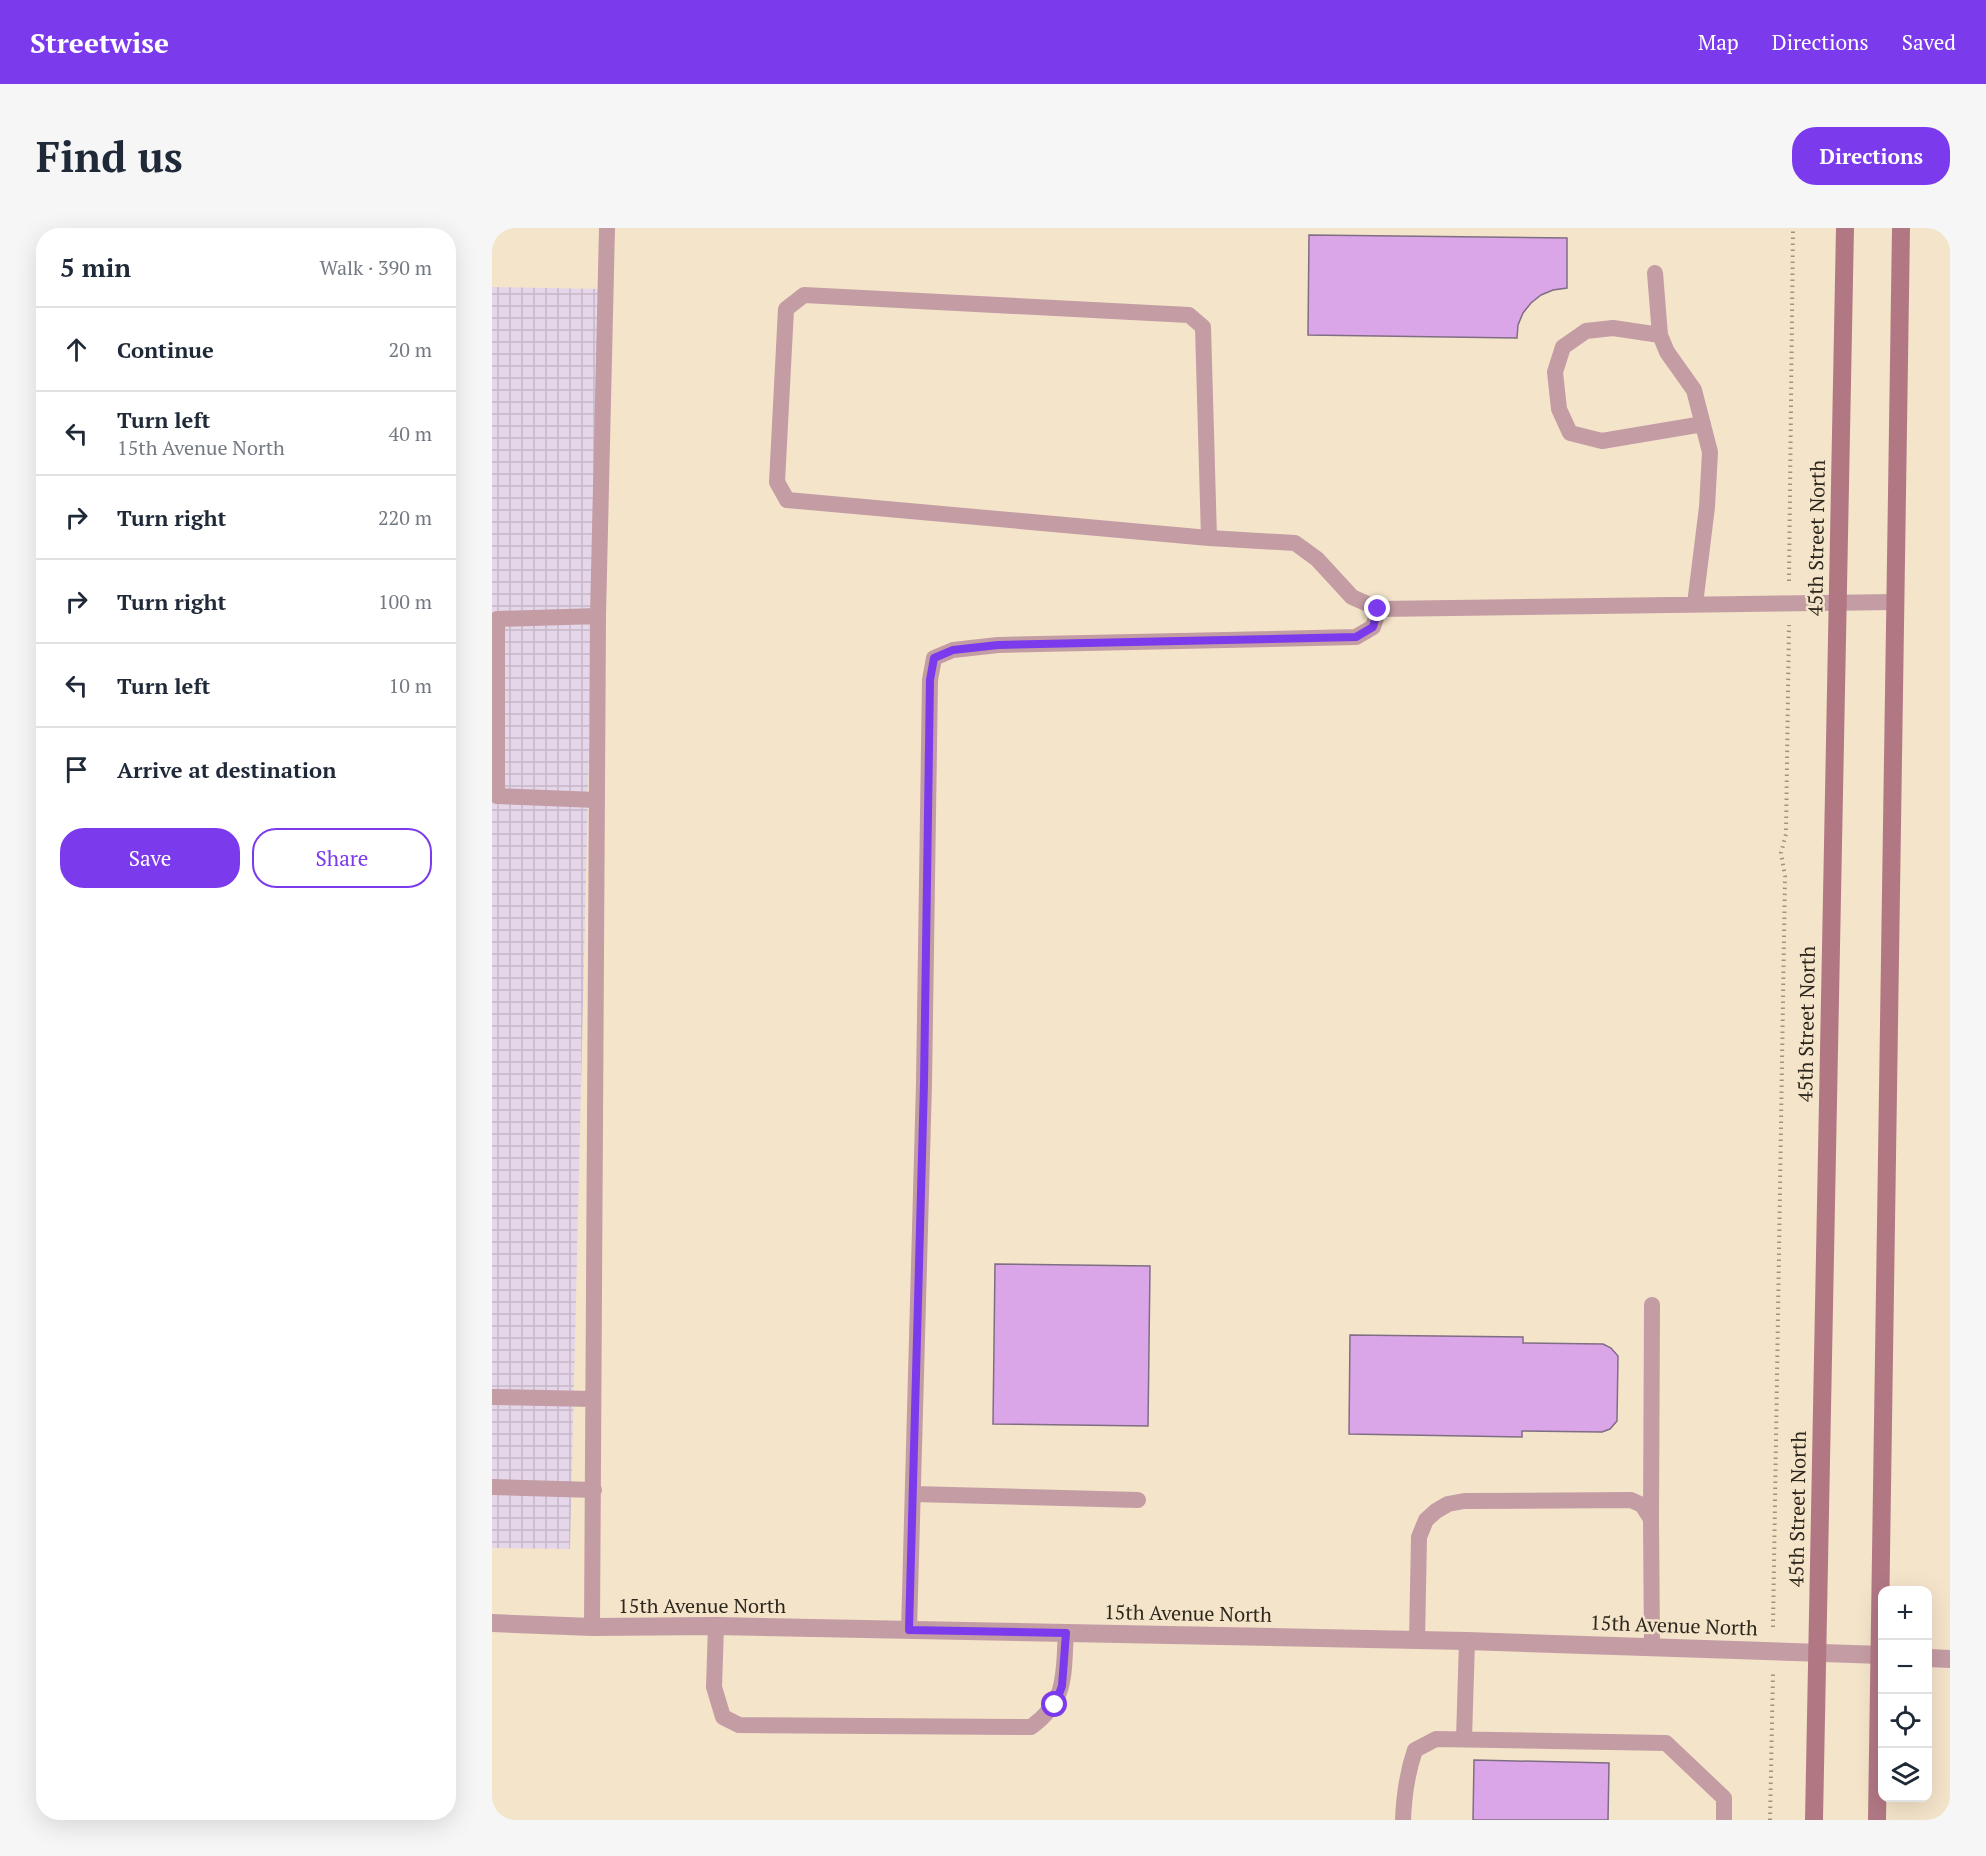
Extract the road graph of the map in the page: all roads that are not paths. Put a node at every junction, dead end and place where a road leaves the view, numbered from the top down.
1 (607, 228) edge
2 (1845, 228) edge
3 (1901, 228) edge
4 (1655, 273) dead end
5 (1660, 335) junction
6 (1703, 424) junction
7 (1209, 538) junction
8 (1837, 601) junction
9 (1896, 602) junction
10 (1695, 604) junction
11 (1378, 609) junction
12 (598, 616) junction
13 (597, 800) junction
14 (1653, 1305) dead end
15 (492, 1397) edge
16 (592, 1399) junction
17 (492, 1487) edge
18 (594, 1490) junction
19 (913, 1494) junction
20 (1138, 1500) dead end
21 (1651, 1518) junction
22 (492, 1623) edge
23 (716, 1626) junction
24 (592, 1627) junction
25 (909, 1630) junction
26 (1066, 1633) junction
27 (1417, 1640) junction
28 (1881, 1640) edge
29 (1467, 1641) junction
30 (1652, 1647) junction
31 (1816, 1652) junction
32 (1878, 1655) edge
33 (1932, 1658) edge
34 (1950, 1659) edge
35 (1880, 1694) edge
36 (1464, 1739) junction
37 (1403, 1820) edge
38 (1724, 1820) edge
39 (1814, 1820) edge
40 (1877, 1820) edge

1 - 12 lane
2 - 8 main road, 45th Street North
3 - 9 main road
4 - 5 lane
5 - 6 lane
5 - 6 lane
6 - 10 lane
7 - 7 lane
7 - 11 lane
8 - 9 lane
8 - 10 lane
8 - 31 main road, 45th Street North
9 - 28 main road
10 - 11 lane
11 - 19 lane
12 - 13 lane
12 - 13 lane
13 - 16 lane
14 - 21 lane
15 - 16 lane
16 - 18 lane
17 - 18 lane
18 - 24 lane
19 - 20 lane
19 - 25 lane
21 - 27 lane
21 - 30 lane
22 - 24 street, 15th Avenue North
23 - 24 street, 15th Avenue North
23 - 25 street, 15th Avenue North
23 - 26 lane
25 - 26 street, 15th Avenue North
26 - 27 street, 15th Avenue North
27 - 29 street, 15th Avenue North
29 - 30 street, 15th Avenue North
29 - 36 lane
30 - 31 street, 15th Avenue North
31 - 32 street, 15th Avenue North
31 - 39 main road, 45th Street North
33 - 34 street
35 - 40 main road
36 - 37 lane
36 - 38 lane

